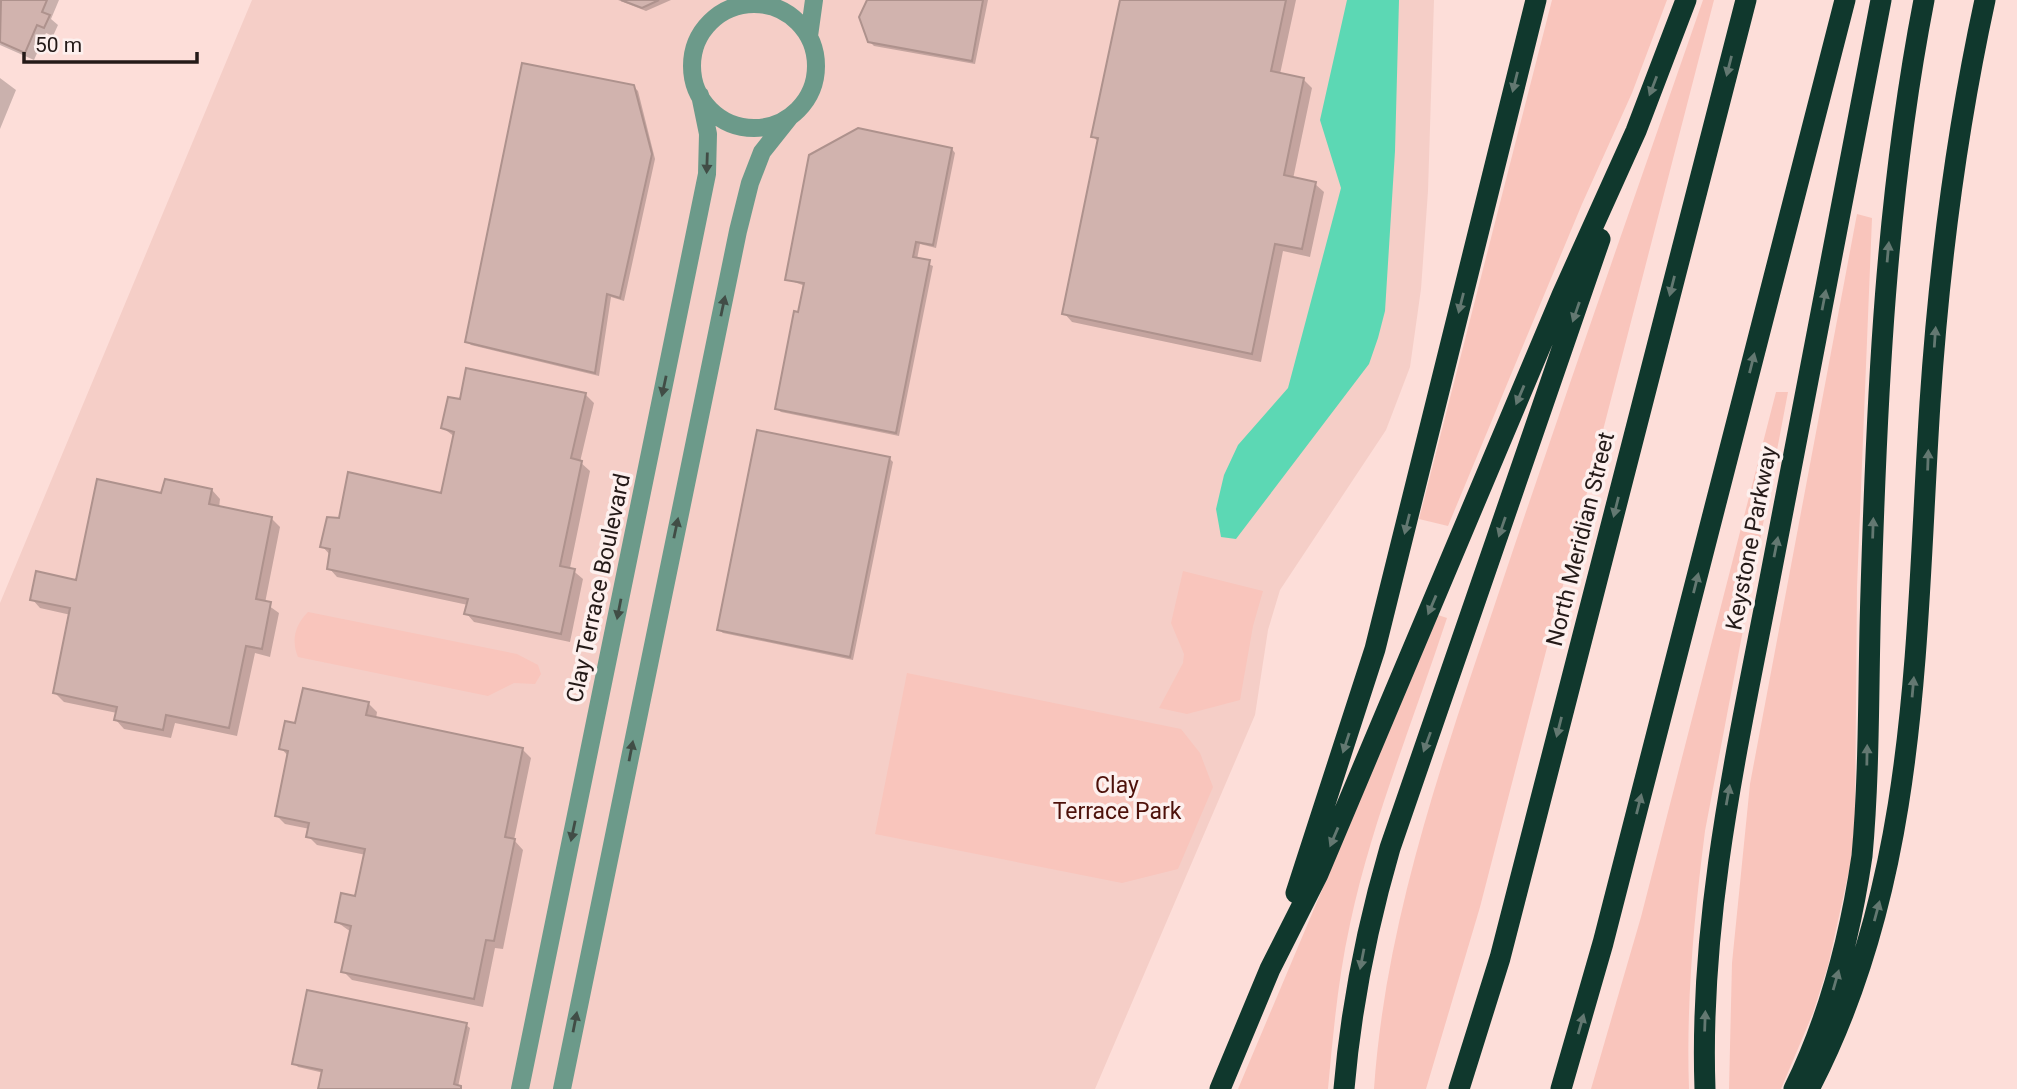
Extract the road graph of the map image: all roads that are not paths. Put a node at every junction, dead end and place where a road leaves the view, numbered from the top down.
1 (814, 0) edge
2 (1536, 0) edge
3 (1686, 0) edge
4 (1746, 0) edge
5 (1845, 0) edge
6 (1881, 0) edge
7 (1923, 0) edge
8 (1985, 0) edge
9 (748, 2) edge
10 (809, 36) junction
11 (700, 95) junction
12 (789, 118) junction
13 (1636, 131) junction
14 (1270, 969) junction
15 (520, 1089) edge
16 (562, 1089) edge
17 (1220, 1089) edge
18 (1344, 1089) edge
19 (1459, 1089) edge
20 (1561, 1089) edge
21 (1705, 1089) edge
22 (1794, 1089) edge
23 (1809, 1089) edge

1 - 10 street
2 -> 14 highway
3 -> 13 highway
4 -> 19 highway, North Meridian Street
20 -> 5 highway
21 -> 6 highway, Keystone Parkway
22 -> 7 highway
23 -> 8 highway
9 - 10 street
9 - 11 street
10 - 12 street
11 - 12 street
11 -> 15 street, Clay Terrace Boulevard
16 -> 12 street
13 -> 14 highway
13 -> 18 highway
14 - 17 highway

